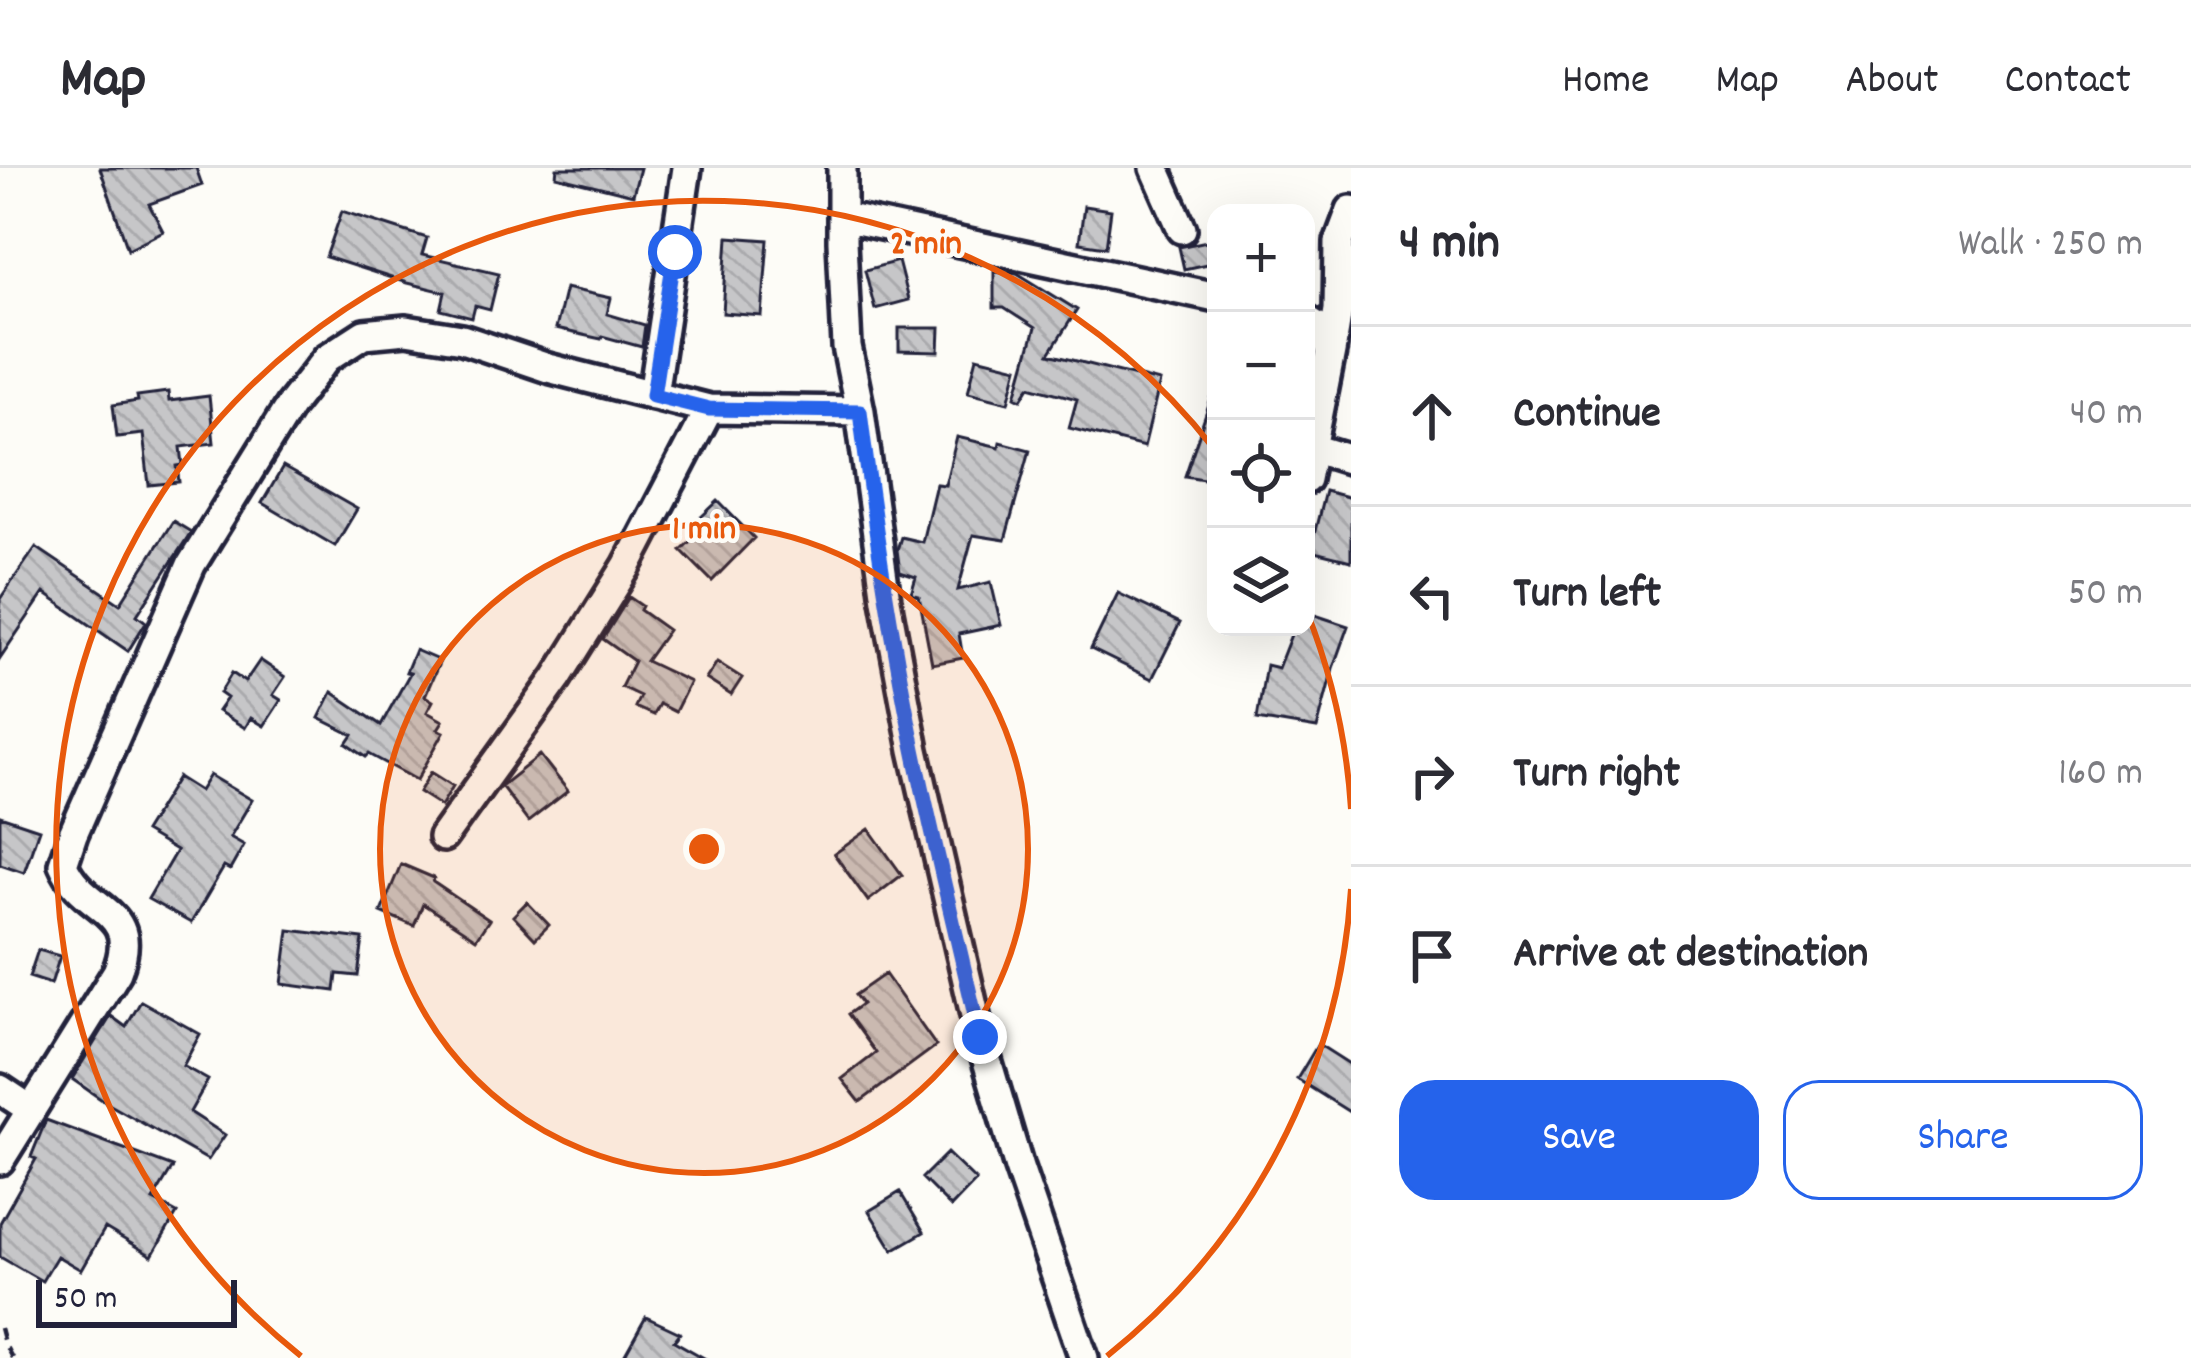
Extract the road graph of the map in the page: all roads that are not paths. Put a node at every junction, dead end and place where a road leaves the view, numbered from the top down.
1 (687, 168) edge
2 (842, 168) edge
3 (1155, 168) edge
4 (1351, 210) edge
5 (842, 217) junction
6 (1182, 229) dead end
7 (1207, 295) edge
8 (1315, 325) edge
9 (1330, 352) junction
10 (653, 395) junction
11 (709, 409) junction
12 (860, 411) junction
13 (1315, 432) edge
14 (1315, 449) edge
15 (1351, 460) edge
16 (443, 837) dead end
17 (0, 1089) edge
18 (30, 1108) junction
19 (0, 1160) edge
20 (1084, 1358) edge

1 - 10 street
2 - 5 street
3 - 6 street
4 - 9 street
5 - 7 street
5 - 12 street
8 - 9 street
9 - 13 street
10 - 11 street
10 - 18 street
11 - 12 street
11 - 16 street
12 - 20 street
14 - 15 street
17 - 18 street
18 - 19 street

